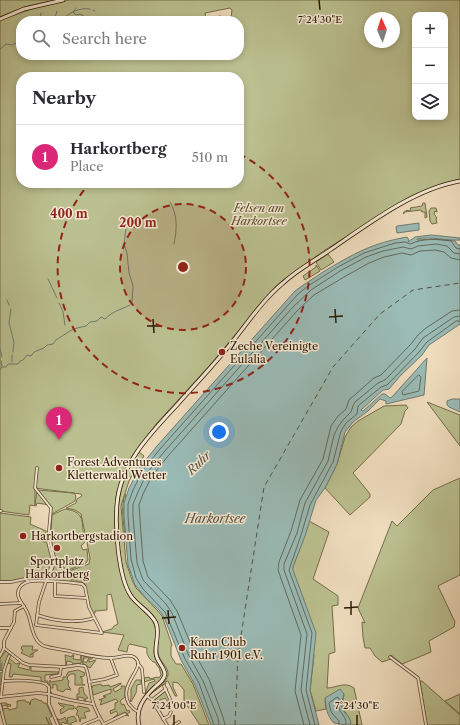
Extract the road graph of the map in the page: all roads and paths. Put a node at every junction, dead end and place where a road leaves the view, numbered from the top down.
1 (63, 0) edge
2 (0, 19) edge
3 (460, 182) edge
4 (37, 468) dead end
5 (0, 582) edge
6 (28, 582) junction
7 (46, 582) junction
8 (55, 582) junction
9 (87, 598) junction
10 (21, 603) junction
11 (0, 604) edge
12 (24, 606) junction
13 (37, 615) junction
14 (94, 618) junction
15 (0, 628) edge
16 (11, 628) junction
17 (3, 642) junction
18 (0, 643) edge
19 (2, 649) edge
20 (0, 656) edge
21 (9, 656) dead end
22 (390, 657) dead end
23 (111, 658) junction
24 (138, 664) junction
25 (61, 667) junction
26 (50, 677) dead end
27 (4, 681) junction
28 (89, 682) junction
29 (164, 686) dead end
30 (166, 689) junction
31 (48, 694) junction
32 (145, 694) junction
33 (0, 697) edge
34 (170, 699) dead end
35 (152, 700) junction
36 (93, 704) junction
37 (0, 705) edge
38 (138, 712) junction
39 (171, 712) dead end
40 (124, 714) dead end
41 (3, 718) junction
42 (100, 718) junction
43 (0, 719) edge
44 (163, 719) junction
45 (179, 722) dead end
46 (5, 725) edge
47 (58, 725) edge
48 (83, 725) edge
49 (104, 725) edge
50 (139, 725) edge
51 (166, 725) edge
52 (174, 725) edge
53 (426, 725) edge

1 - 2 main road
3 - 32 main road
4 - 7 street
5 - 6 street
6 - 7 street
6 - 10 street
7 - 8 street
7 - 13 street
8 - 9 street
8 - 9 street
9 - 14 street
10 - 11 street
10 - 12 street
12 - 16 street
12 - 23 street
13 - 14 street
13 - 14 street
15 - 16 street
16 - 17 street
17 - 18 street
17 - 19 street
19 - 20 street
19 - 25 street
21 - 27 street
22 - 53 street
23 - 24 street
23 - 28 street
24 - 32 street
24 - 38 street
25 - 26 street
25 - 28 street
27 - 31 street
27 - 33 street
28 - 36 street
29 - 30 street
30 - 34 street
30 - 35 street
31 - 33 street
31 - 36 street
31 - 47 street
32 - 35 street
32 - 38 main road
35 - 44 street
36 - 42 street
37 - 41 street
38 - 50 main road
39 - 44 street
40 - 49 street
41 - 43 street
41 - 46 street
42 - 48 street
42 - 49 street
44 - 51 street
45 - 52 street

